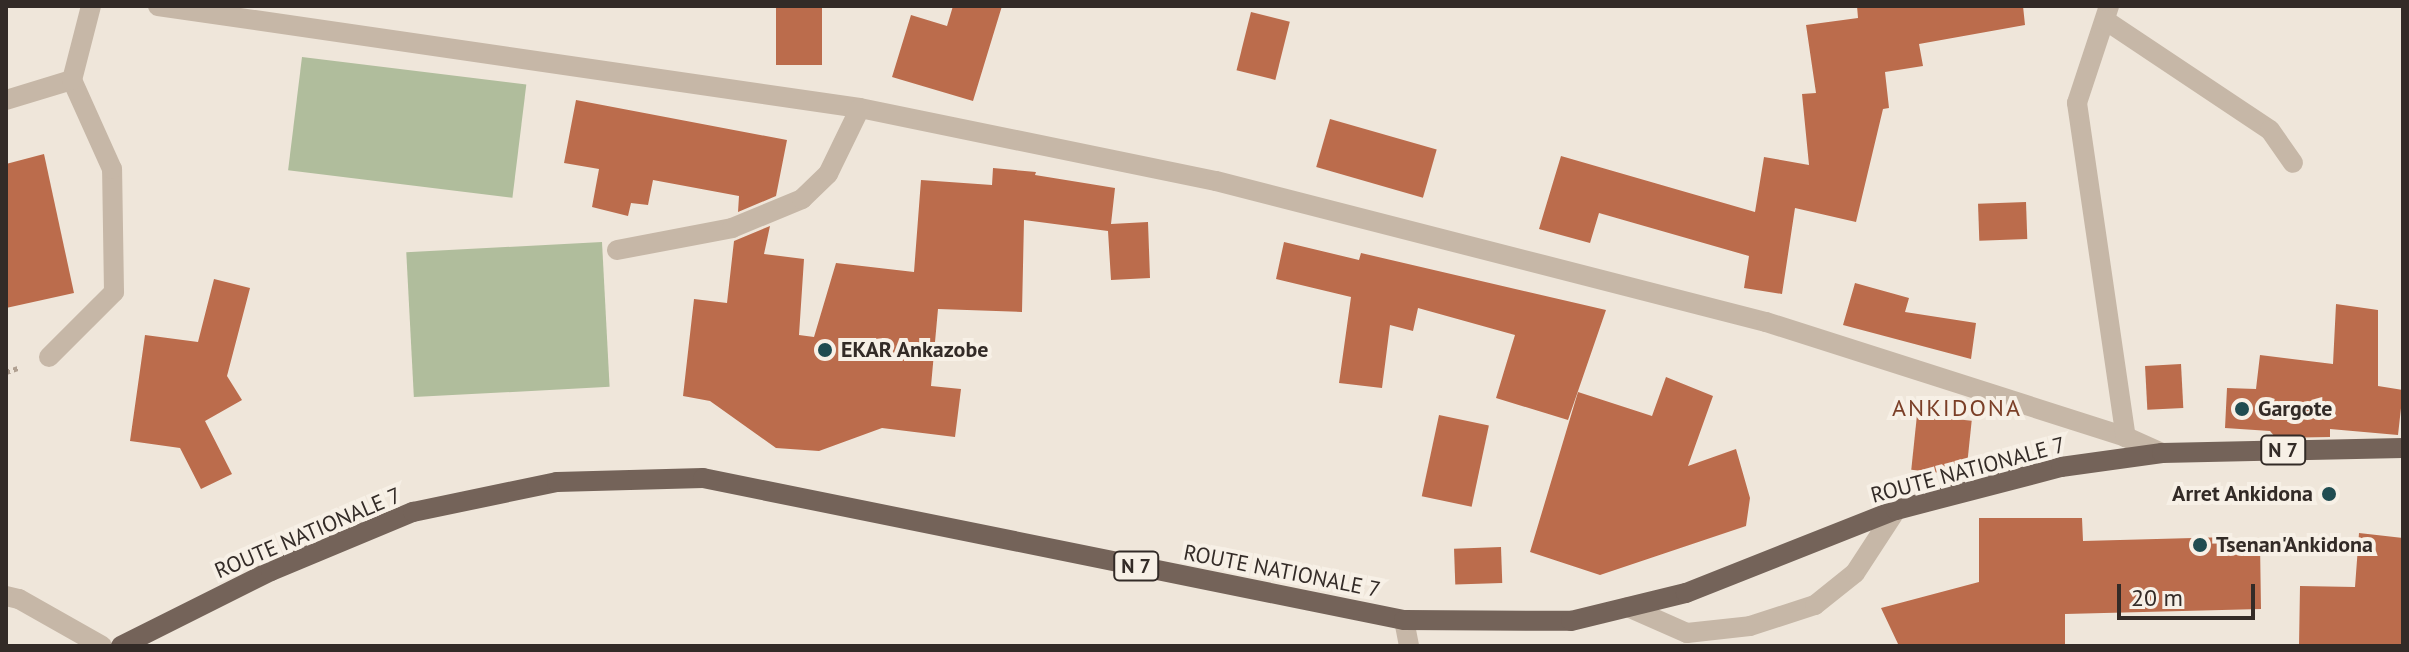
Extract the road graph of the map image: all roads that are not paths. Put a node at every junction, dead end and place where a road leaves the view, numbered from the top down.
1 (91, 6) edge
2 (164, 6) edge
3 (2107, 13) edge
4 (72, 80) junction
5 (6, 100) edge
6 (860, 108) junction
7 (2293, 163) dead end
8 (617, 250) dead end
9 (49, 357) dead end
10 (2126, 437) junction
11 (2403, 448) edge
12 (2162, 453) junction
13 (1896, 510) junction
14 (6, 596) edge
15 (1628, 607) junction
16 (1404, 620) junction
17 (102, 646) edge
18 (121, 646) edge
19 (1409, 646) edge

1 - 4 street
2 - 6 street
3 - 7 street
3 - 10 street
4 - 5 street
4 - 9 street
6 - 8 street
6 - 10 street
10 - 12 street
11 - 12 main road, N 7
12 - 13 main road, ROUTE NATIONALE 7 / N 7
13 - 15 main road, ROUTE NATIONALE 7 / N 7
13 - 15 street
14 - 17 street
15 - 16 main road, ROUTE NATIONALE 7 / N 7
16 - 18 main road, ROUTE NATIONALE 7 / N 7
16 - 19 street

